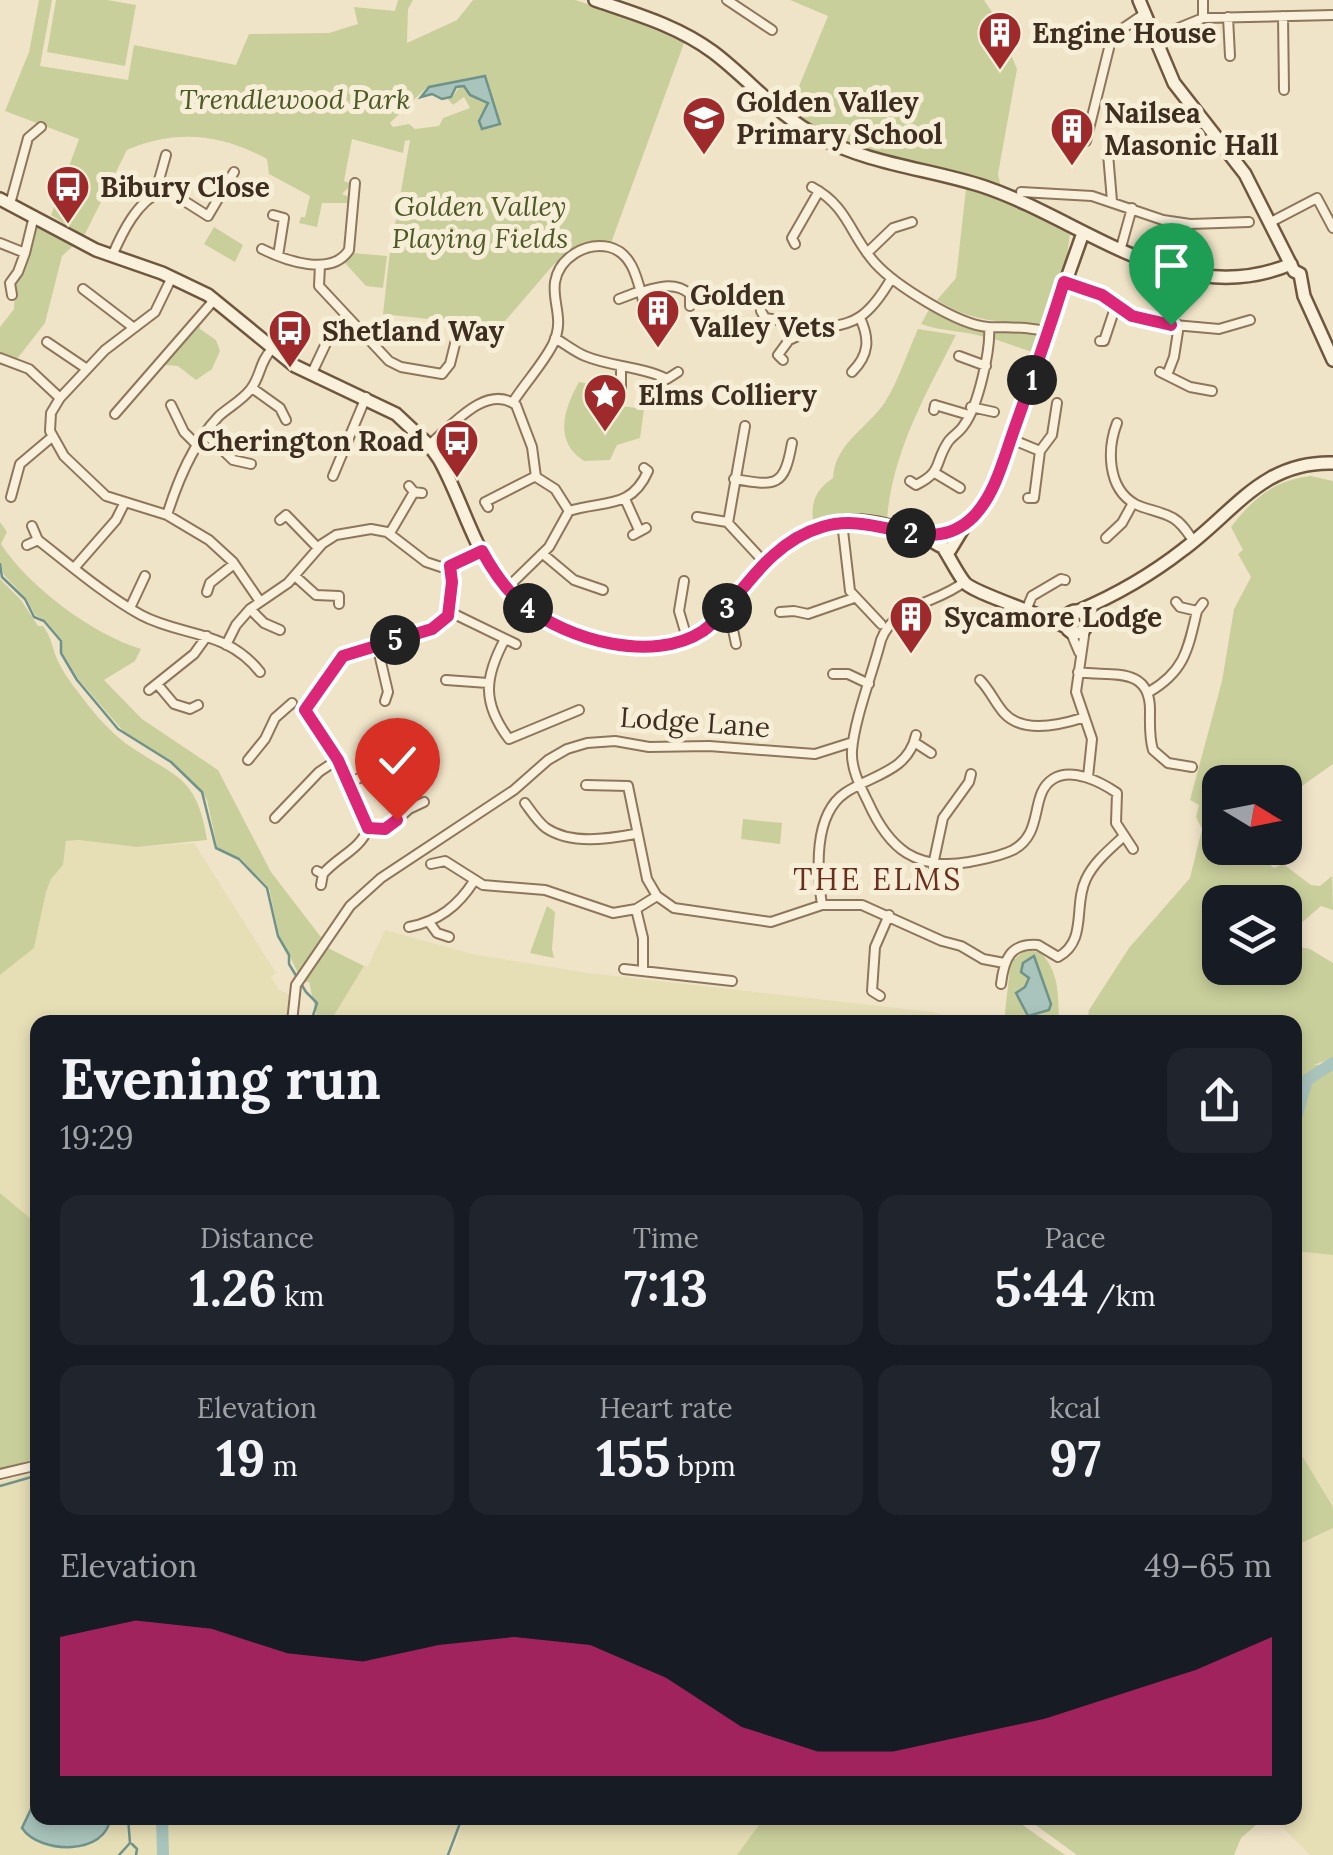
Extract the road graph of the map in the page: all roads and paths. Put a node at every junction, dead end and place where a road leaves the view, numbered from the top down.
1 (596, 0) edge
2 (727, 0) edge
3 (1139, 0) edge
4 (1204, 0) edge
5 (624, 5) edge
6 (1144, 14) junction
7 (1333, 14) edge
8 (1283, 16) junction
9 (1228, 17) junction
10 (1203, 18) junction
11 (772, 30) dead end
12 (1154, 38) junction
13 (1230, 56) dead end
14 (1273, 81) dead end
15 (40, 127) dead end
16 (1086, 141) dead end
17 (1130, 147) dead end
18 (166, 155) dead end
19 (152, 162) dead end
20 (162, 166) junction
21 (234, 172) dead end
22 (356, 182) dead end
23 (162, 191) junction
24 (1021, 192) dead end
25 (1112, 201) junction
26 (5, 202) edge
27 (1132, 208) junction
28 (272, 215) dead end
29 (34, 216) junction
30 (284, 218) junction
31 (295, 219) dead end
32 (906, 220) dead end
33 (1249, 222) dead end
34 (1271, 222) junction
35 (1333, 228) edge
36 (1083, 233) junction
37 (790, 239) dead end
38 (0, 243) edge
39 (262, 249) dead end
40 (1120, 251) junction
41 (25, 253) junction
42 (867, 253) junction
43 (112, 256) junction
44 (278, 256) junction
45 (320, 265) junction
46 (1295, 274) junction
47 (172, 277) junction
48 (891, 279) junction
49 (1064, 282) junction
50 (5, 283) edge
51 (89, 290) dead end
52 (641, 291) junction
53 (12, 294) dead end
54 (215, 299) junction
55 (619, 299) dead end
56 (644, 304) dead end
57 (1116, 305) junction
58 (690, 306) dead end
59 (348, 318) junction
60 (763, 318) dead end
61 (860, 318) junction
62 (1250, 320) dead end
63 (1179, 325) junction
64 (989, 327) junction
65 (134, 328) junction
66 (458, 332) dead end
67 (1049, 332) junction
68 (796, 336) junction
69 (556, 338) junction
70 (48, 342) dead end
71 (1104, 343) dead end
72 (975, 348) dead end
73 (272, 349) junction
74 (959, 356) dead end
75 (0, 358) edge
76 (777, 358) dead end
77 (970, 360) junction
78 (1333, 360) edge
79 (621, 366) junction
80 (986, 366) junction
81 (87, 369) junction
82 (678, 372) dead end
83 (852, 374) dead end
84 (310, 375) junction
85 (252, 388) junction
86 (1207, 393) dead end
87 (621, 395) dead end
88 (366, 397) junction
89 (60, 398) junction
90 (513, 402) junction
91 (171, 405) dead end
92 (1059, 408) dead end
93 (934, 410) dead end
94 (970, 411) junction
95 (988, 413) dead end
96 (115, 414) dead end
97 (287, 414) dead end
98 (1117, 424) dead end
99 (740, 429) dead end
100 (1103, 430) dead end
101 (205, 433) junction
102 (1113, 434) junction
103 (52, 437) junction
104 (1010, 439) junction
105 (197, 445) junction
106 (429, 445) junction
107 (794, 447) dead end
108 (1040, 451) junction
109 (1333, 463) edge
110 (251, 464) dead end
111 (644, 468) dead end
112 (332, 469) dead end
113 (935, 474) junction
114 (536, 476) junction
115 (734, 479) junction
116 (957, 483) dead end
117 (914, 486) dead end
118 (415, 490) dead end
119 (11, 497) dead end
120 (1028, 498) dead end
121 (625, 499) junction
122 (1132, 503) junction
123 (124, 504) junction
124 (488, 507) dead end
125 (569, 511) junction
126 (167, 515) junction
127 (702, 516) dead end
128 (280, 520) dead end
129 (728, 522) junction
130 (842, 522) junction
131 (32, 526) dead end
132 (640, 531) dead end
133 (390, 533) junction
134 (1106, 538) dead end
135 (38, 540) junction
136 (1194, 542) junction
137 (948, 543) junction
138 (27, 545) dead end
139 (318, 548) junction
140 (482, 551) junction
141 (543, 554) junction
142 (766, 563) junction
143 (234, 564) junction
144 (450, 566) junction
145 (75, 567) junction
146 (145, 576) dead end
147 (295, 576) junction
148 (963, 580) junction
149 (1065, 580) dead end
150 (680, 585) dead end
151 (507, 588) junction
152 (604, 591) dead end
153 (207, 592) dead end
154 (1116, 593) junction
155 (854, 598) junction
156 (258, 600) junction
157 (792, 600) dead end
158 (1176, 602) dead end
159 (339, 604) dead end
160 (130, 608) junction
161 (250, 609) junction
162 (1028, 609) junction
163 (794, 611) junction
164 (1076, 611) junction
165 (450, 612) junction
166 (780, 612) dead end
167 (721, 614) junction
168 (881, 624) dead end
169 (1086, 626) junction
170 (281, 630) dead end
171 (1068, 630) junction
172 (208, 636) junction
173 (687, 638) junction
174 (505, 639) junction
175 (733, 640) dead end
176 (516, 644) dead end
177 (226, 645) junction
178 (377, 645) junction
179 (1080, 661) junction
180 (255, 669) dead end
181 (1078, 672) junction
182 (838, 675) dead end
183 (451, 676) dead end
184 (980, 680) dead end
185 (158, 684) junction
186 (488, 684) junction
187 (870, 684) junction
188 (149, 690) dead end
189 (1149, 692) junction
190 (993, 695) junction
191 (388, 697) dead end
192 (980, 703) dead end
193 (198, 705) dead end
194 (305, 710) junction
195 (579, 710) dead end
196 (1082, 718) junction
197 (853, 742) junction
198 (416, 748) dead end
199 (931, 753) dead end
200 (1186, 754) dead end
201 (248, 755) dead end
202 (338, 760) junction
203 (596, 768) dead end
204 (971, 774) dead end
205 (1088, 777) junction
206 (348, 784) junction
207 (597, 784) junction
208 (586, 785) dead end
209 (860, 786) junction
210 (424, 802) dead end
211 (524, 804) dead end
212 (533, 814) junction
213 (282, 816) dead end
214 (524, 820) dead end
215 (368, 828) junction
216 (635, 834) junction
217 (1123, 837) junction
218 (450, 849) dead end
219 (1132, 849) dead end
220 (445, 861) junction
221 (431, 864) dead end
222 (933, 865) junction
223 (474, 880) junction
224 (321, 885) dead end
225 (657, 896) junction
226 (822, 905) junction
227 (636, 909) junction
228 (888, 915) junction
229 (429, 922) junction
230 (409, 927) dead end
231 (449, 937) dead end
232 (1004, 963) junction
233 (624, 968) dead end
234 (643, 970) junction
235 (732, 981) dead end
236 (1001, 984) dead end
237 (860, 995) dead end
238 (293, 1015) edge
239 (30, 1467) edge
240 (0, 1474) edge

1 - 5 street
2 - 11 street
3 - 6 street
4 - 10 street
5 - 36 street
6 - 12 street
6 - 16 street
7 - 8 street
8 - 9 street
8 - 14 street
9 - 10 street
9 - 13 street
10 - 12 street
12 - 34 street
15 - 26 street
17 - 25 street
18 - 20 street
19 - 20 street
20 - 23 street
21 - 23 street
22 - 45 street
23 - 43 street
24 - 25 street
25 - 27 street
26 - 29 street
27 - 33 street
27 - 40 street
28 - 30 street
29 - 41 street
29 - 43 street
30 - 31 street
30 - 44 street
32 - 42 street
34 - 35 street
34 - 46 street
36 - 40 street
36 - 49 street
37 - 42 street
38 - 41 street
39 - 44 street
40 - 46 street
41 - 50 street
42 - 48 street
43 - 47 street
44 - 45 street
45 - 59 street
46 - 78 street
47 - 54 street
47 - 65 street
48 - 61 street
48 - 64 street
49 - 57 street
49 - 67 street
50 - 53 street
51 - 65 street
52 - 55 street
52 - 56 street
52 - 58 street
52 - 69 street
54 - 73 street
54 - 96 street
57 - 63 street
57 - 71 street
59 - 66 street
59 - 84 street
60 - 68 street
61 - 68 street
61 - 83 street
62 - 63 street
63 - 86 street
64 - 67 street
64 - 80 street
65 - 81 street
67 - 104 street
68 - 76 street
69 - 79 street
69 - 90 street
70 - 81 street
72 - 77 street
73 - 84 street
73 - 85 street
74 - 77 street
75 - 89 street
77 - 80 street
79 - 82 street
79 - 87 street
80 - 94 street
81 - 89 street
84 - 88 street
85 - 97 street
85 - 101 street
88 - 106 street
88 - 112 street
89 - 103 street
90 - 106 street
90 - 114 street
91 - 105 street
92 - 108 street
93 - 94 street
94 - 95 street
94 - 113 street
98 - 102 street
99 - 115 street
100 - 102 street
101 - 105 street
101 - 110 street
102 - 122 street
103 - 119 street
103 - 123 street
104 - 108 street
104 - 137 street
105 - 126 street
106 - 140 street
107 - 115 street
108 - 120 street
109 - 136 street
111 - 121 street
113 - 116 street
113 - 117 street
114 - 124 street
114 - 125 street
115 - 129 street
118 - 133 street
121 - 125 street
121 - 132 street
122 - 134 street
122 - 136 street
123 - 126 street
123 - 145 street
125 - 141 street
126 - 143 street
127 - 129 street
128 - 139 street
129 - 142 street
130 - 137 street
130 - 142 street
130 - 155 street
131 - 135 street
133 - 139 street
133 - 144 street
135 - 138 street
135 - 145 street
136 - 154 street
137 - 148 street
139 - 147 street
140 - 144 street
140 - 151 street
141 - 151 street
141 - 152 street
142 - 167 street
143 - 153 street
143 - 156 street
144 - 165 street
145 - 160 street
146 - 160 street
147 - 156 street
147 - 159 street
148 - 162 street
148 - 187 street
149 - 162 street
150 - 173 street
151 - 173 street
154 - 164 street
154 - 169 street
155 - 163 street
155 - 168 street
156 - 161 street
157 - 163 street
158 - 189 street
160 - 172 street
161 - 170 street
161 - 177 street
162 - 164 street
162 - 171 street
163 - 166 street
164 - 169 street
164 - 171 street
165 - 174 street
165 - 178 street
167 - 173 street
167 - 175 street
169 - 171 street
169 - 179 street
171 - 179 street
172 - 177 street
172 - 185 street
174 - 176 street
174 - 186 street
177 - 180 street
178 - 191 street
178 - 194 street
179 - 181 street
181 - 189 street
181 - 196 street
182 - 187 street
183 - 186 street
184 - 190 street
185 - 188 street
185 - 193 street
186 - 195 street
187 - 197 street
189 - 200 street
190 - 192 street
190 - 196 street
194 - 201 street
194 - 202 street
196 - 205 street
197 - 209 street
197 - 238 street, Lodge Lane
198 - 206 street
199 - 209 street
202 - 206 street
202 - 213 street
203 - 207 street
204 - 222 street
205 - 217 street
205 - 222 street
206 - 215 street
207 - 208 street
207 - 216 street
209 - 222 street
209 - 226 street
210 - 215 street
211 - 212 street
212 - 214 street
212 - 216 street
215 - 224 street
216 - 225 street
217 - 219 street
217 - 232 street
218 - 220 street
220 - 221 street
220 - 223 street
223 - 227 street
223 - 229 street
225 - 226 street
225 - 227 street
226 - 228 street
227 - 234 street
228 - 232 street
228 - 237 street
229 - 230 street
229 - 231 street
232 - 236 street
233 - 234 street
234 - 235 street
239 - 240 street

